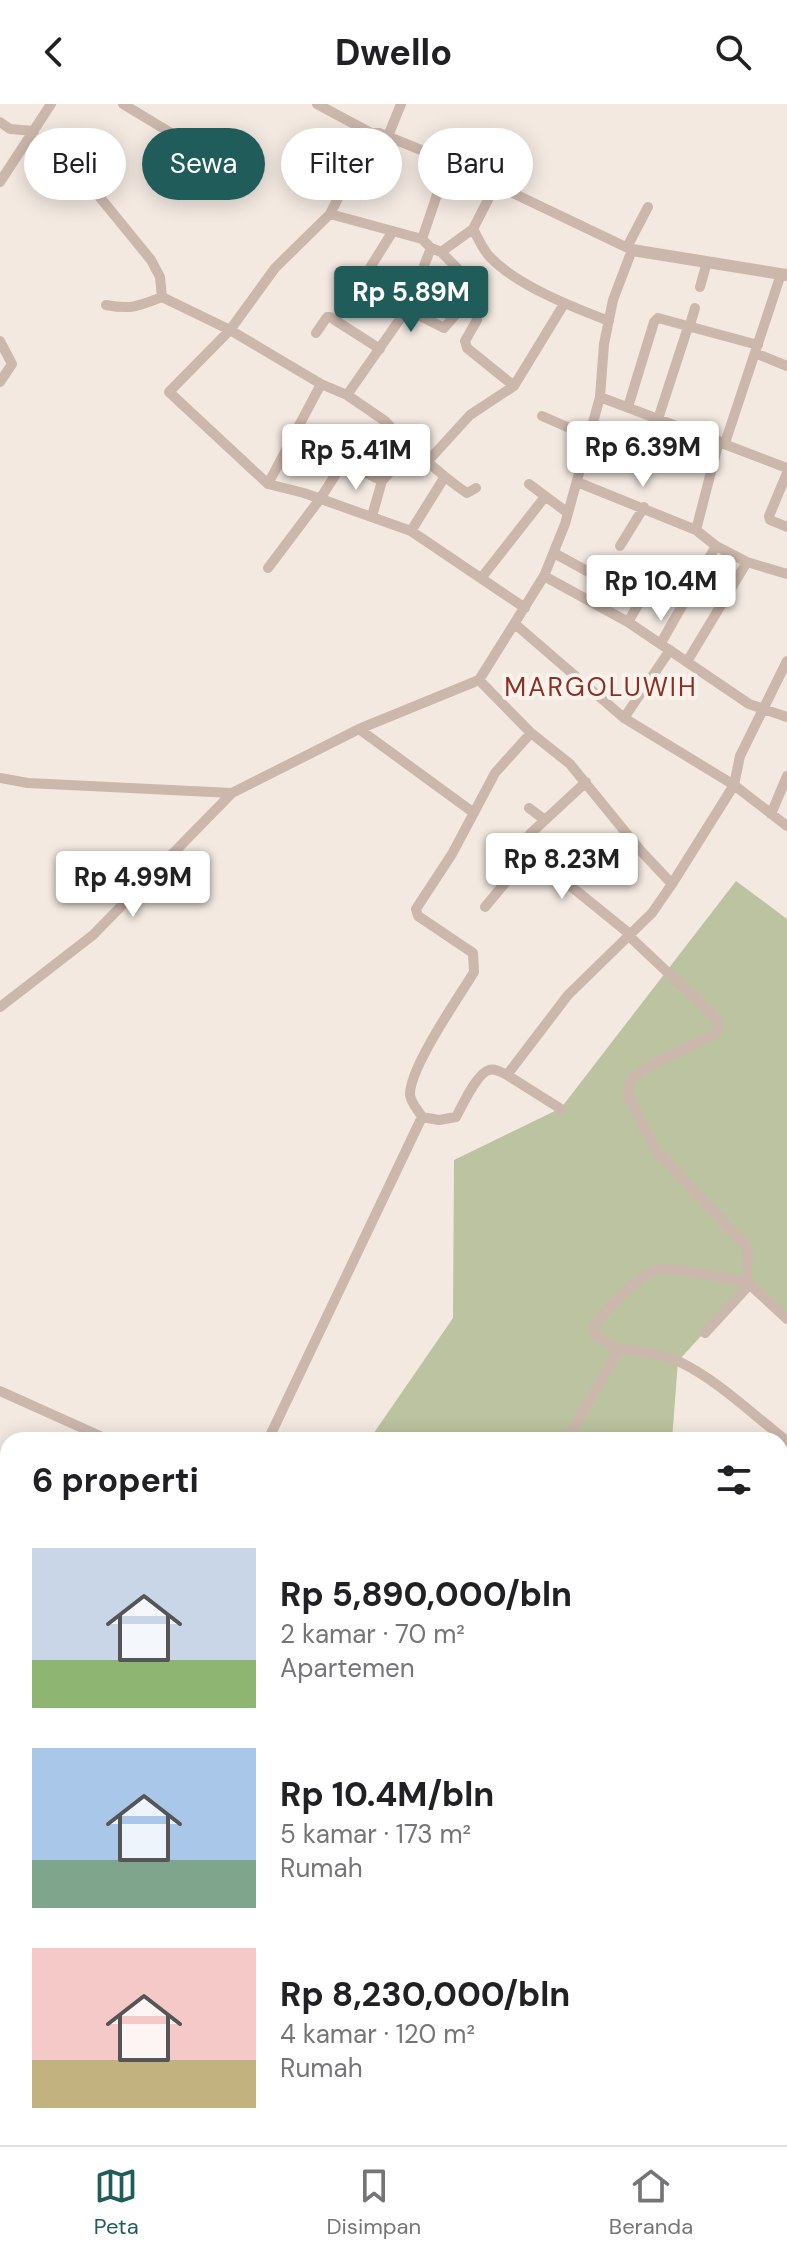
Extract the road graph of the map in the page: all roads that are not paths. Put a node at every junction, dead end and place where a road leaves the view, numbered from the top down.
1 (51, 104) edge
2 (123, 104) edge
3 (317, 104) edge
4 (401, 104) edge
5 (0, 122) edge
6 (36, 128) edge
7 (163, 128) edge
8 (362, 128) edge
9 (391, 128) edge
10 (24, 130) edge
11 (24, 146) edge
12 (0, 182) edge
13 (102, 200) edge
14 (337, 200) edge
15 (435, 200) edge
16 (488, 200) edge
17 (525, 200) edge
18 (648, 207) dead end
19 (330, 214) junction
20 (473, 229) junction
21 (393, 231) junction
22 (422, 239) junction
23 (629, 249) junction
24 (436, 250) junction
25 (707, 262) junction
26 (784, 274) edge
27 (700, 287) dead end
28 (478, 289) junction
29 (353, 295) dead end
30 (162, 297) junction
31 (564, 304) junction
32 (106, 305) dead end
33 (695, 308) dead end
34 (407, 309) junction
35 (609, 321) junction
36 (689, 328) junction
37 (230, 330) junction
38 (316, 333) dead end
39 (0, 341) edge
40 (380, 349) junction
41 (756, 349) junction
42 (787, 366) edge
43 (0, 382) edge
44 (321, 384) junction
45 (514, 386) junction
46 (347, 395) junction
47 (600, 397) junction
48 (628, 407) junction
49 (542, 416) dead end
50 (658, 419) junction
51 (590, 437) junction
52 (722, 442) junction
53 (411, 449) junction
54 (428, 461) junction
55 (787, 470) edge
56 (444, 478) junction
57 (382, 481) junction
58 (577, 482) junction
59 (268, 484) junction
60 (529, 484) dead end
61 (476, 488) dead end
62 (544, 498) junction
63 (320, 499) junction
64 (644, 507) junction
65 (568, 513) junction
66 (372, 516) junction
67 (787, 527) edge
68 (696, 530) junction
69 (411, 531) junction
70 (620, 546) dead end
71 (716, 546) junction
72 (554, 553) junction
73 (747, 562) junction
74 (662, 564) dead end
75 (268, 568) dead end
76 (787, 574) edge
77 (544, 576) junction
78 (482, 577) junction
79 (607, 582) dead end
80 (525, 608) junction
81 (628, 622) junction
82 (515, 624) junction
83 (666, 647) junction
84 (688, 660) junction
85 (787, 661) edge
86 (479, 680) junction
87 (763, 708) junction
88 (787, 717) edge
89 (624, 718) junction
90 (359, 729) junction
91 (531, 733) junction
92 (787, 776) edge
93 (0, 778) edge
94 (586, 782) junction
95 (734, 785) junction
96 (232, 793) junction
97 (529, 808) dead end
98 (474, 813) junction
99 (771, 814) junction
100 (545, 820) junction
101 (787, 826) edge
102 (530, 853) junction
103 (672, 884) junction
104 (485, 907) dead end
105 (630, 936) junction
106 (0, 1007) edge
107 (507, 1075) junction
108 (561, 1109) dead end
109 (422, 1117) junction
110 (749, 1283) junction
111 (787, 1319) edge
112 (705, 1333) dead end
113 (619, 1349) junction
114 (0, 1391) edge
115 (91, 1432) edge
116 (272, 1432) edge
117 (575, 1432) edge
118 (775, 1432) edge

1 - 6 street
2 - 7 street
3 - 8 street
4 - 9 street
5 - 10 street
11 - 12 street
13 - 30 street
14 - 19 street
15 - 22 street
16 - 20 street
17 - 23 street
18 - 23 street
19 - 21 street
19 - 37 street
20 - 24 street
20 - 31 street
21 - 22 street
21 - 29 street
22 - 24 street
23 - 25 street
23 - 35 street
24 - 28 street
24 - 34 street
25 - 26 street
25 - 27 street
26 - 41 street
28 - 34 street
28 - 45 street
30 - 32 street
30 - 37 street
31 - 35 street
31 - 45 street
33 - 36 street
34 - 40 street
35 - 47 street
36 - 41 street
36 - 48 street
36 - 50 street
37 - 44 street
37 - 59 street
38 - 40 street
39 - 43 street
40 - 46 street
41 - 42 street
41 - 52 street
44 - 46 street
44 - 59 street
45 - 54 street
46 - 53 street
47 - 48 street
47 - 51 street
48 - 50 street
49 - 51 street
50 - 52 street
51 - 58 street
52 - 55 street
52 - 68 street
53 - 54 street
53 - 57 street
54 - 56 street
55 - 67 street
56 - 61 street
56 - 69 street
57 - 63 street
57 - 66 street
58 - 64 street
58 - 65 street
59 - 63 street
60 - 62 street
62 - 65 street
62 - 78 street
63 - 66 street
63 - 75 street
64 - 68 street
64 - 70 street
65 - 72 street
66 - 69 street
68 - 71 street
69 - 78 street
71 - 73 street
71 - 83 street
72 - 77 street
72 - 79 street
73 - 76 street
73 - 84 street
74 - 81 street
77 - 80 street
77 - 81 street
78 - 80 street
80 - 82 street
81 - 83 street
82 - 86 street
82 - 89 street
83 - 84 street
83 - 89 street
84 - 87 street
85 - 87 street
86 - 90 street
86 - 91 street
87 - 88 street
87 - 95 street
89 - 95 street
90 - 96 street
90 - 98 street
91 - 94 street
91 - 98 street
92 - 99 street
93 - 96 street
94 - 100 street
94 - 103 street
95 - 99 street
95 - 103 street
96 - 106 street
97 - 100 street
98 - 109 street
99 - 101 street
100 - 102 street
102 - 104 street
102 - 105 street
103 - 105 street
105 - 107 street
105 - 110 street
107 - 108 street
107 - 109 street
109 - 116 street
110 - 111 street
110 - 112 street
110 - 113 street
113 - 117 street
113 - 118 street
114 - 115 street

